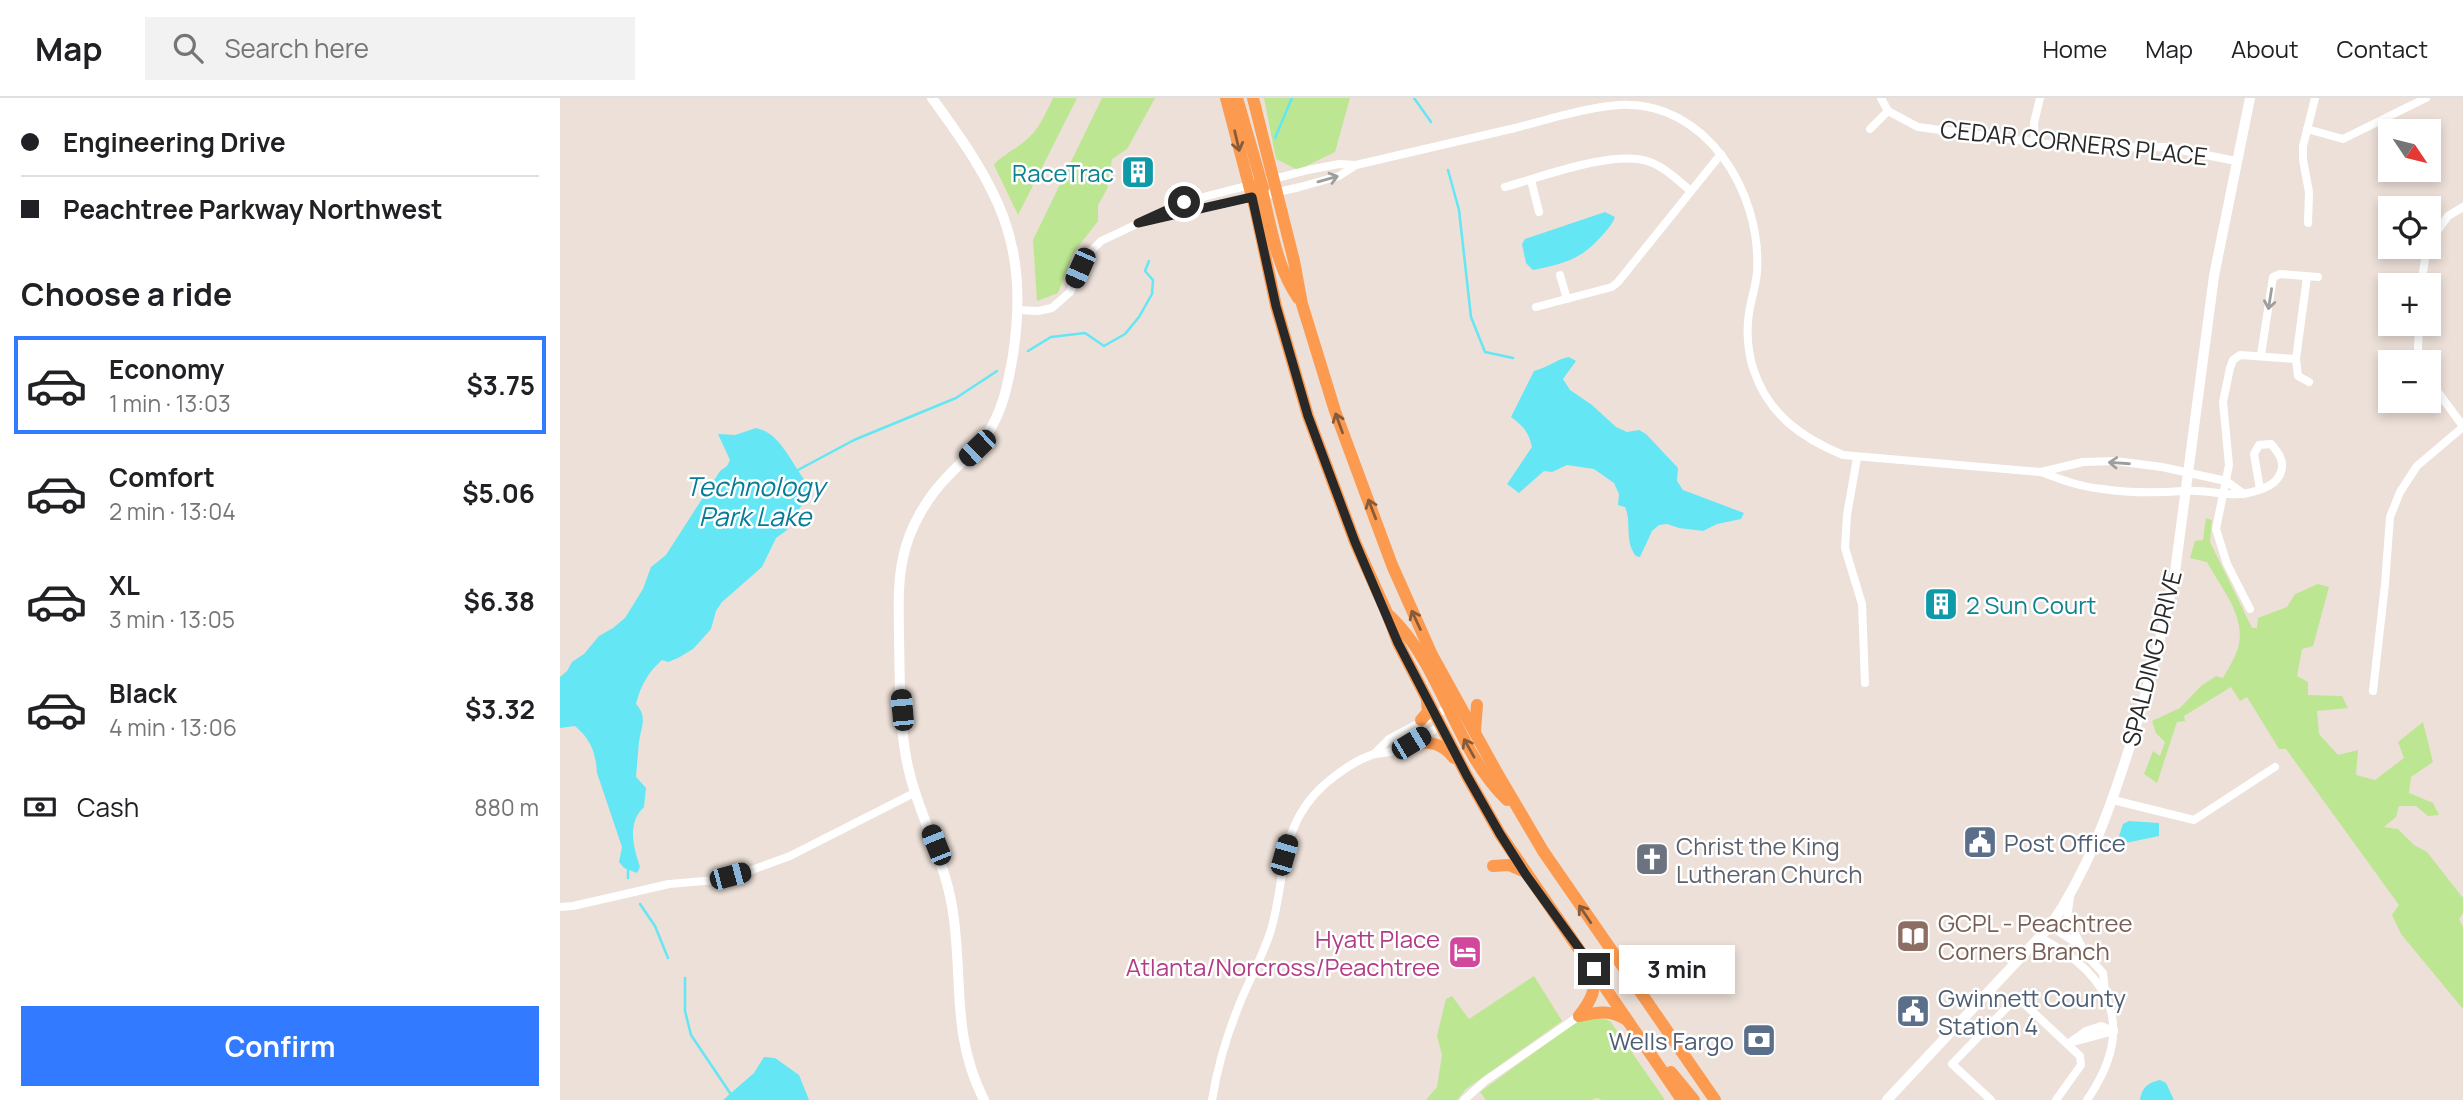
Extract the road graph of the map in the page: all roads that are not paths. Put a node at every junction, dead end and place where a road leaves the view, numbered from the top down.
1 (932, 98) edge
2 (1226, 98) edge
3 (1237, 98) edge
4 (1253, 98) edge
5 (1881, 98) edge
6 (2040, 98) edge
7 (2250, 98) edge
8 (2315, 98) edge
9 (2426, 98) edge
10 (1888, 111) junction
11 (1870, 129) dead end
12 (2307, 129) junction
13 (2035, 141) junction
14 (1721, 154) junction
15 (2236, 161) junction
16 (1356, 165) junction
17 (1531, 180) junction
18 (1505, 187) dead end
19 (1262, 188) junction
20 (1691, 191) junction
21 (2463, 207) edge
22 (1539, 212) dead end
23 (1138, 223) junction
24 (2308, 223) dead end
25 (2441, 226) edge
26 (1560, 275) dead end
27 (2307, 277) junction
28 (2318, 277) dead end
29 (1567, 299) junction
30 (1536, 307) dead end
31 (1018, 310) junction
32 (2261, 355) junction
33 (2296, 359) junction
34 (2309, 382) dead end
35 (2441, 397) edge
36 (2463, 427) edge
37 (1857, 458) junction
38 (2041, 472) junction
39 (2187, 472) junction
40 (2226, 481) junction
41 (2260, 489) junction
42 (2184, 490) junction
43 (2244, 494) junction
44 (2223, 495) junction
45 (2250, 608) dead end
46 (1387, 613) junction
47 (1865, 683) dead end
48 (2373, 691) dead end
49 (1426, 697) junction
50 (1477, 705) dead end
51 (1450, 713) junction
52 (1421, 720) junction
53 (1476, 735) junction
54 (1411, 743) junction
55 (1374, 754) junction
56 (2275, 767) dead end
57 (1467, 776) junction
58 (916, 792) junction
59 (2113, 800) junction
60 (1519, 812) junction
61 (1500, 834) junction
62 (1526, 875) junction
63 (2070, 897) junction
64 (560, 907) edge
65 (2050, 926) junction
66 (2041, 938) junction
67 (2085, 952) junction
68 (1594, 969) junction
69 (2105, 994) junction
70 (1578, 1016) junction
71 (1630, 1024) junction
72 (2114, 1031) junction
73 (2069, 1044) junction
74 (1648, 1050) junction
75 (984, 1100) edge
76 (1212, 1100) edge
77 (1465, 1100) edge
78 (1682, 1100) edge
79 (1695, 1100) edge
80 (1715, 1100) edge
81 (1886, 1100) edge
82 (1991, 1100) edge
83 (2056, 1100) edge
84 (2087, 1100) edge

1 - 31 street
2 -> 19 highway
3 - 19 highway
4 - 19 highway
5 - 10 street
6 - 13 street
7 - 15 main road, SPALDING DRIVE
8 - 12 street
9 - 12 street
10 - 11 street
10 - 13 street, CEDAR CORNERS PLACE
12 - 24 street
13 - 15 street, CEDAR CORNERS PLACE
14 - 16 street
14 - 20 street
14 - 37 street
15 - 39 main road, SPALDING DRIVE
16 - 19 street
19 -> 16 street
17 - 18 street
17 - 20 street
17 - 22 street
19 - 23 street
19 - 23 street
19 - 46 highway
51 -> 19 highway
20 - 29 street
21 - 25 street
23 - 31 street
26 - 29 street
27 - 28 street
27 -> 32 street
27 - 33 street
29 - 30 street
31 - 58 street
32 - 33 street
32 - 40 street
33 - 34 street
35 - 36 street
36 - 48 street
37 - 38 street
37 - 47 street
39 -> 38 street
38 - 42 street
39 - 40 street
39 - 42 main road, SPALDING DRIVE
40 - 43 street
40 - 44 street
41 - 41 street
41 - 43 street
42 - 44 street
42 - 59 main road, SPALDING DRIVE
43 - 44 street
44 - 45 street
46 - 49 highway
46 - 51 highway
49 - 51 highway
49 - 52 highway
50 - 53 highway
51 - 52 street
51 - 53 highway
51 - 54 street
51 - 57 highway
60 -> 51 highway
52 - 55 street
53 - 60 highway
54 - 55 street
54 - 57 highway
55 - 76 street
56 - 59 street
57 - 61 highway
58 - 64 street
58 - 75 street
59 - 63 main road, SPALDING DRIVE
80 -> 60 highway
61 - 62 highway
61 - 62 highway
62 - 68 highway
63 - 65 main road, SPALDING DRIVE
63 - 67 street
65 - 66 main road, SPALDING DRIVE
65 - 67 street
66 - 69 street
66 - 81 main road, SPALDING DRIVE
67 - 69 street
68 - 70 highway
68 - 71 highway
69 - 72 street
70 - 71 highway
70 - 77 street
71 - 74 highway
72 - 73 street
72 - 84 street
73 - 82 street
73 - 83 street
74 - 78 highway
74 - 79 highway

